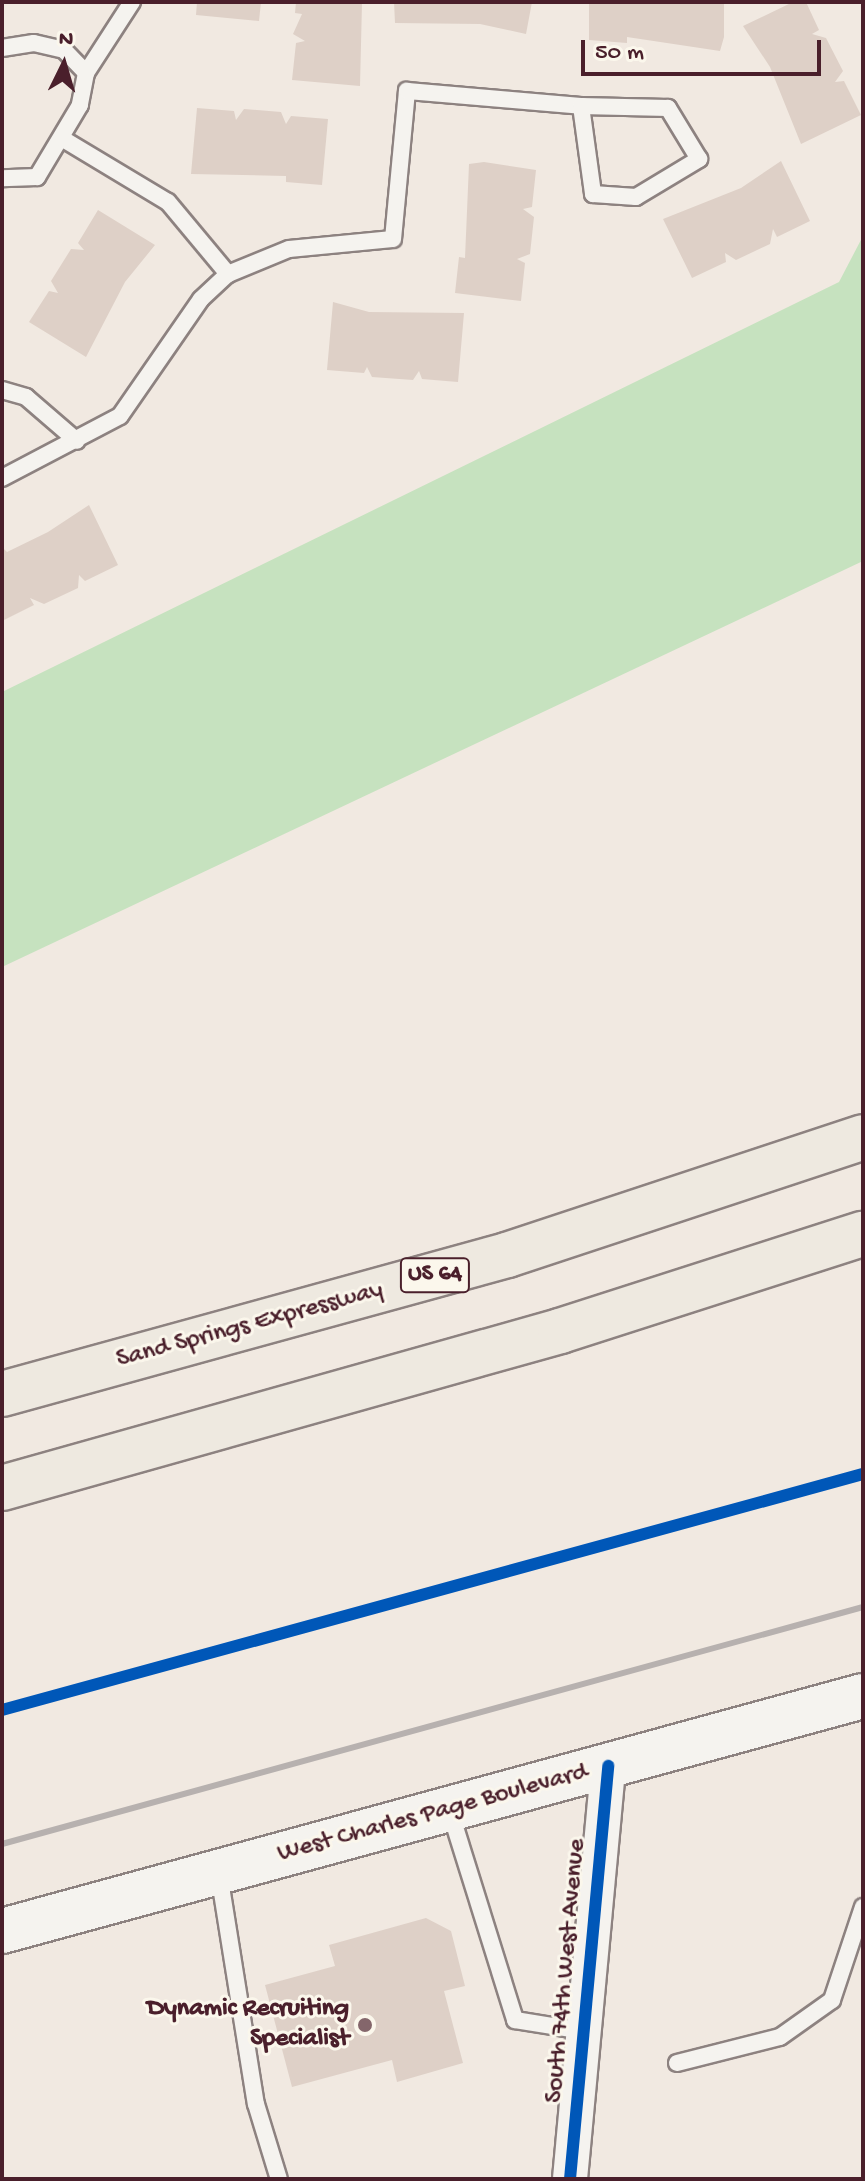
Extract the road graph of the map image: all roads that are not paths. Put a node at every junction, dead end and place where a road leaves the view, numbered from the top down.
1 (132, 2) edge
2 (2, 48) edge
3 (86, 73) junction
4 (581, 106) junction
5 (63, 139) junction
6 (2, 178) edge
7 (228, 274) junction
8 (2, 390) edge
9 (77, 441) junction
10 (2, 478) edge
11 (863, 1137) edge
12 (863, 1234) edge
13 (2, 1394) edge
14 (2, 1488) edge
15 (863, 1696) edge
16 (608, 1766) junction
17 (450, 1809) junction
18 (218, 1873) junction
19 (863, 1907) edge
20 (2, 1931) edge
21 (584, 2031) junction
22 (677, 2063) dead end
23 (279, 2179) edge
24 (570, 2179) edge

1 - 3 lane
2 - 3 lane
3 - 5 lane
4 - 4 lane
4 - 7 lane
5 - 6 lane
5 - 7 lane
7 - 9 lane
8 - 9 lane
9 - 10 lane
11 - 13 highway, Sand Springs Expressway / US 64
12 - 14 highway
15 - 16 main road, West Charles Page Boulevard
16 - 17 main road, West Charles Page Boulevard
16 - 21 street, South 74th West Avenue
17 - 18 main road, West Charles Page Boulevard
17 - 21 lane
18 - 20 main road, West Charles Page Boulevard
18 - 23 lane
19 - 22 lane
21 - 24 street, South 74th West Avenue

